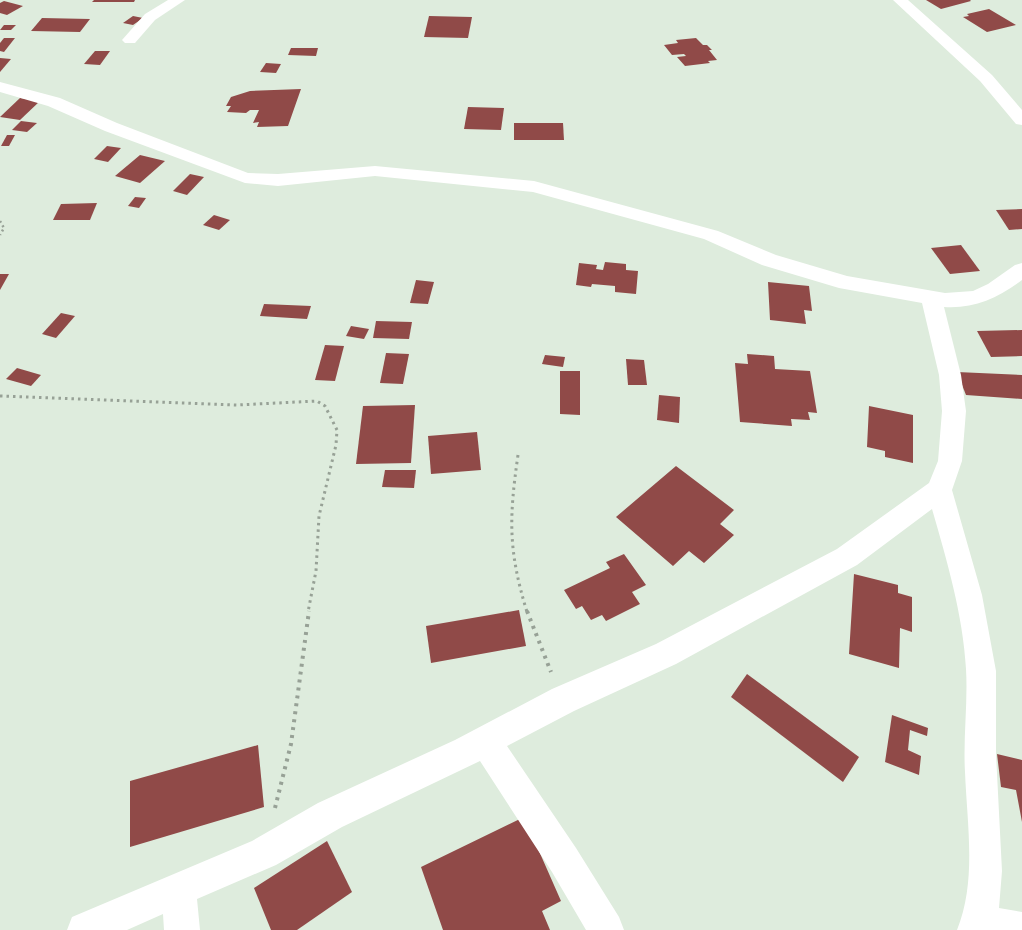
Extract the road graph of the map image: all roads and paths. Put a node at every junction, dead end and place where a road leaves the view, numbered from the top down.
1 (178, 0) edge
2 (900, 0) edge
3 (130, 40) dead end
4 (0, 88) edge
5 (1022, 120) edge
6 (0, 221) edge
7 (0, 235) edge
8 (1022, 270) edge
9 (931, 298) junction
10 (0, 396) edge
11 (518, 455) dead end
12 (939, 490) junction
13 (564, 700) junction
14 (485, 741) junction
15 (264, 853) junction
16 (179, 891) junction
17 (977, 926) edge
18 (85, 930) edge
19 (182, 930) edge
20 (606, 930) edge
21 (1022, 930) edge

1 - 3 street
2 - 5 street
4 - 9 street
6 - 7 path
8 - 9 street
9 - 12 street
10 - 15 path
11 - 13 path
12 - 13 street
12 - 17 street
13 - 14 street
14 - 15 street
14 - 20 street
15 - 16 street
16 - 18 street
16 - 19 street
17 - 21 street

